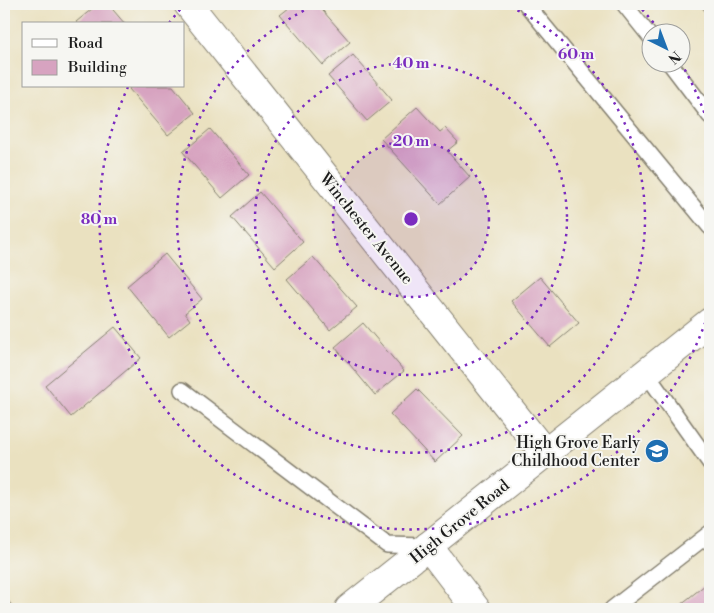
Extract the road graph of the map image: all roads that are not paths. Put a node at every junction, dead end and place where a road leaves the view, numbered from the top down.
1 (188, 4) edge
2 (526, 4) edge
3 (624, 4) edge
4 (642, 26) edge
5 (677, 72) edge
6 (710, 116) edge
7 (710, 227) edge
8 (710, 322) edge
9 (646, 373) junction
10 (182, 390) dead end
11 (545, 452) junction
12 (710, 463) edge
13 (710, 533) edge
14 (428, 546) junction
15 (349, 609) edge
16 (476, 609) edge
17 (612, 609) edge

1 - 11 street, Winchester Avenue
2 - 7 lane
3 - 4 lane
5 - 6 lane
8 - 9 street, High Grove Road
9 - 11 street, High Grove Road
9 - 12 lane
10 - 14 lane
11 - 14 street, High Grove Road
13 - 17 lane
14 - 15 street, High Grove Road
14 - 16 street

